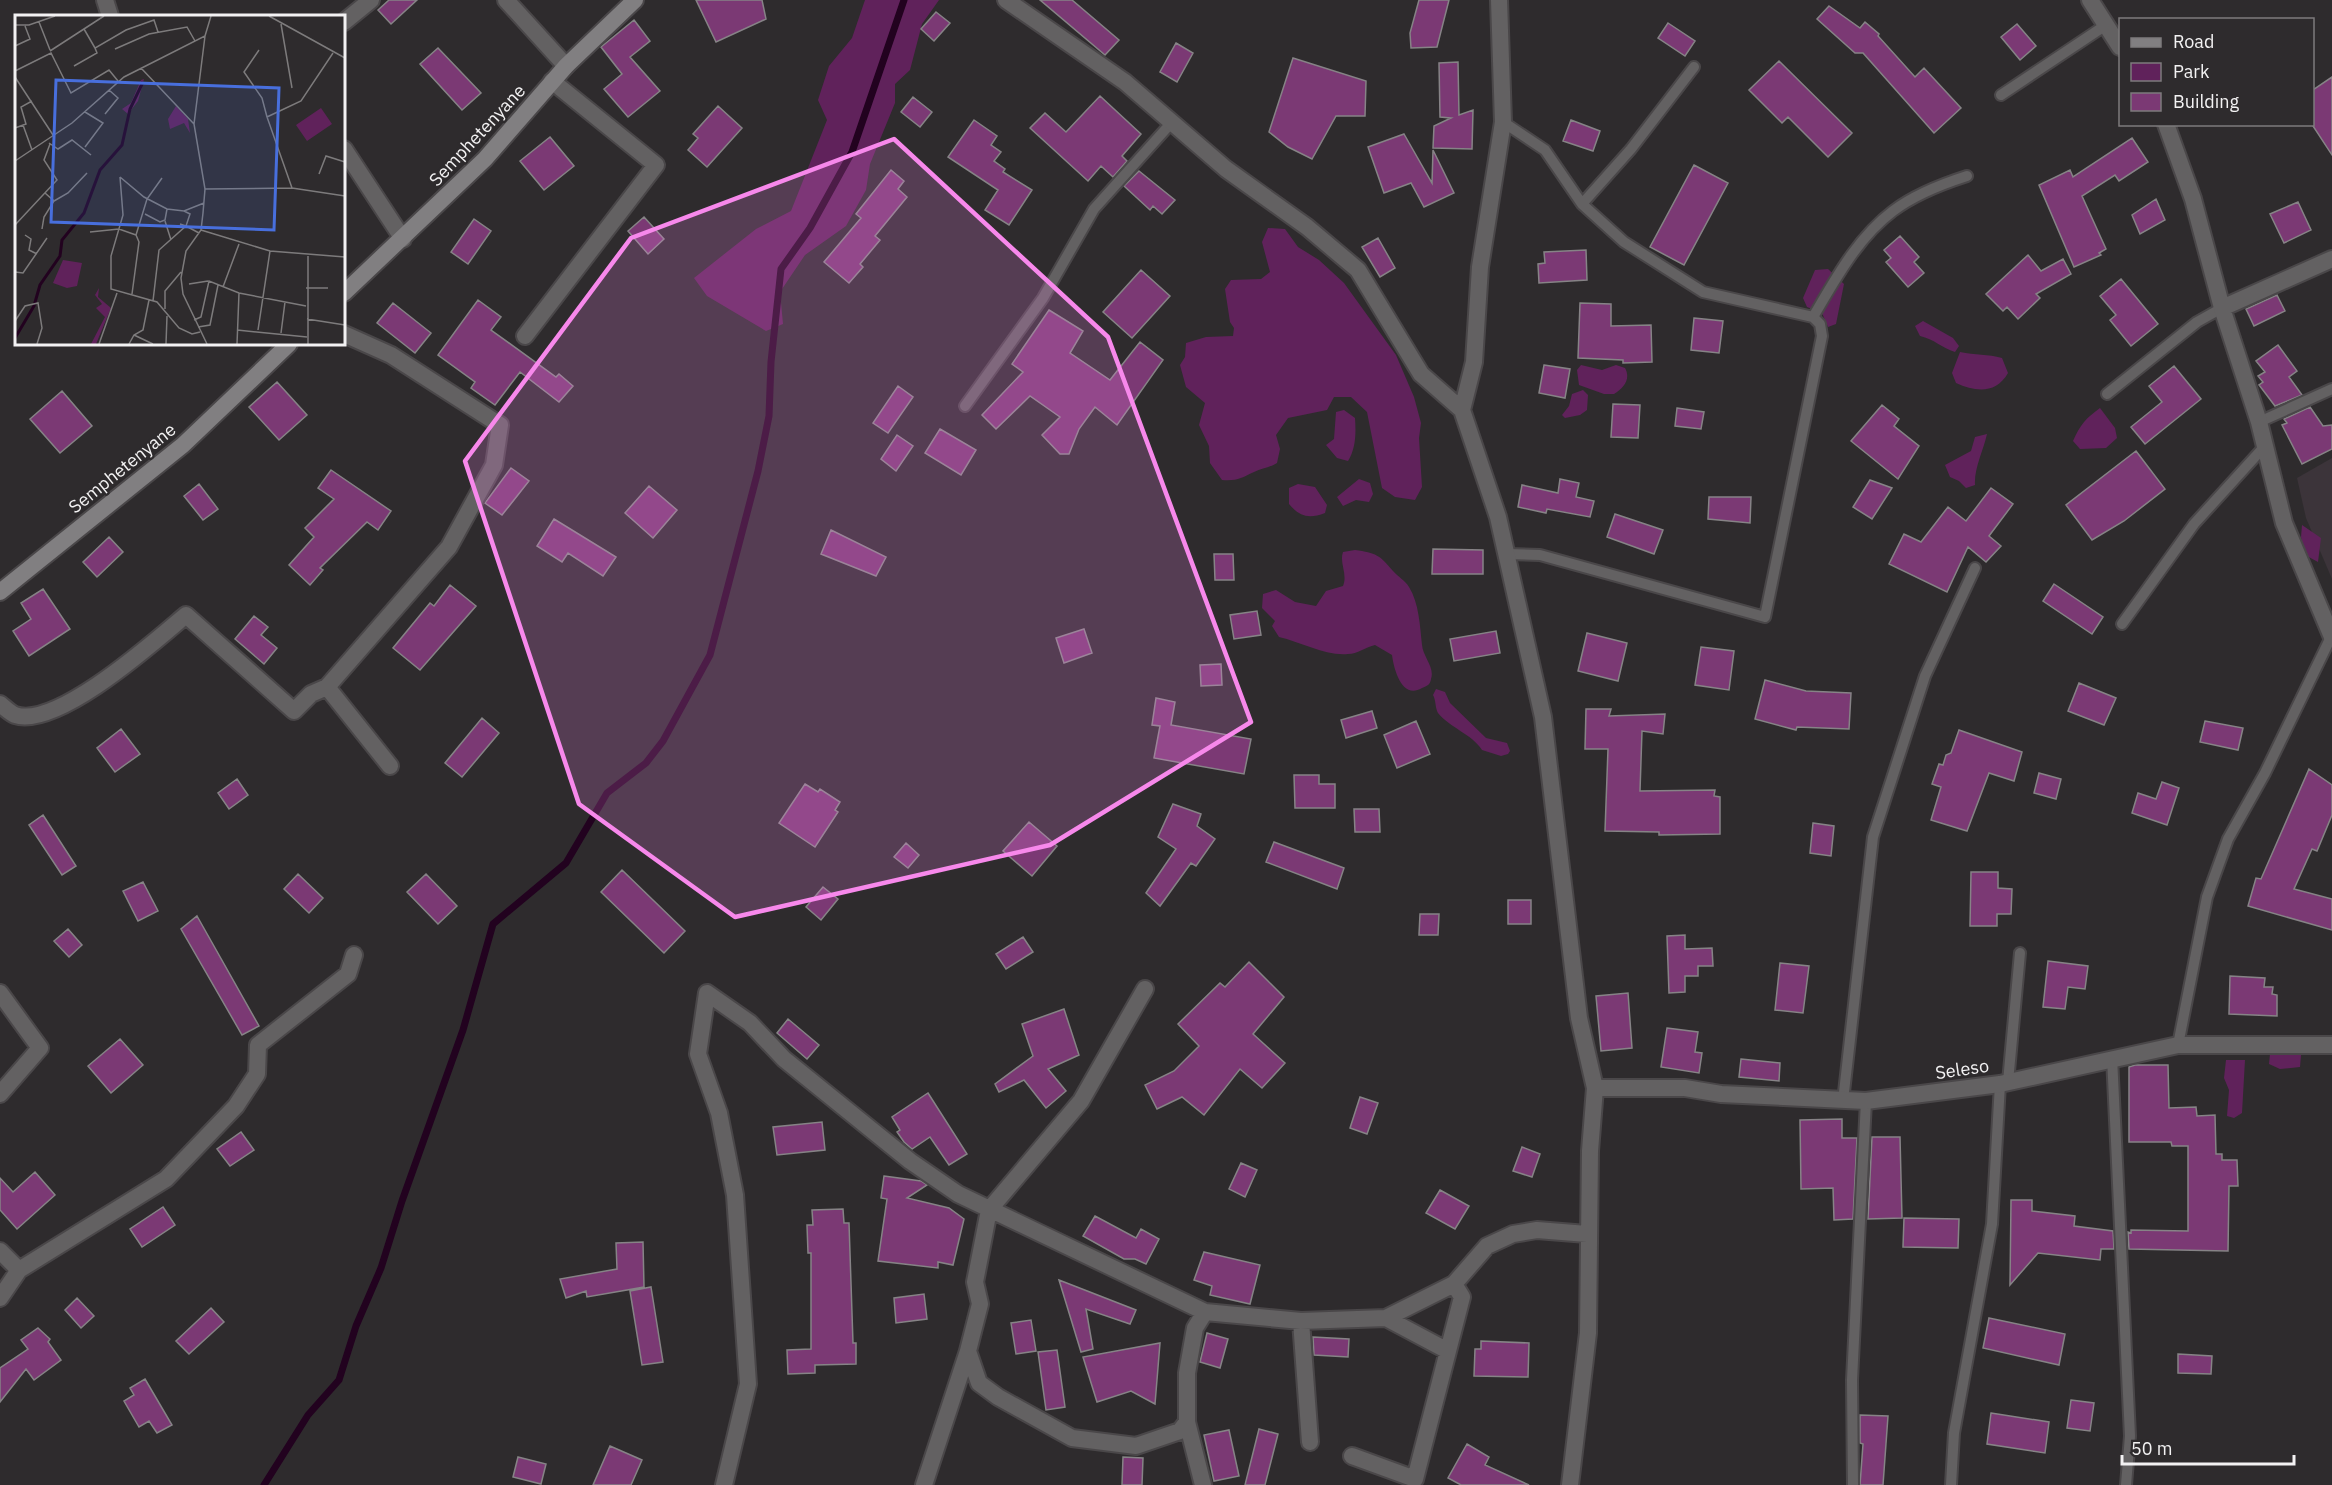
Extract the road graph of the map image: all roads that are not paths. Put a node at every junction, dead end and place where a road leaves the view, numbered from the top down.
1 (105, 0) edge
2 (370, 0) edge
3 (506, 0) edge
4 (635, 0) edge
5 (1006, 0) edge
6 (1499, 0) edge
7 (2090, 0) edge
8 (110, 15) edge
9 (345, 21) edge
10 (2106, 25) junction
11 (2119, 44) edge
12 (566, 66) junction
13 (1694, 67) dead end
14 (552, 81) junction
15 (2001, 95) dead end
16 (1173, 121) junction
17 (1503, 122) junction
18 (2167, 126) edge
19 (345, 151) edge
20 (1967, 176) dead end
21 (1582, 204) junction
22 (403, 239) junction
23 (2332, 259) edge
24 (345, 292) edge
25 (2222, 308) junction
26 (1813, 317) junction
27 (345, 334) edge
28 (525, 336) dead end
29 (288, 345) edge
30 (2332, 389) edge
31 (2107, 394) dead end
32 (965, 406) dead end
33 (1462, 410) junction
34 (2259, 422) junction
35 (2264, 447) junction
36 (1506, 554) junction
37 (1975, 568) dead end
38 (0, 592) edge
39 (2122, 624) dead end
40 (2330, 631) edge
41 (327, 687) junction
42 (0, 704) edge
43 (390, 766) dead end
44 (2020, 953) dead end
45 (354, 955) dead end
46 (1145, 989) dead end
47 (0, 993) edge
48 (2178, 1045) junction
49 (2332, 1045) edge
50 (2112, 1057) junction
51 (2004, 1083) junction
52 (1595, 1088) junction
53 (0, 1094) edge
54 (1843, 1101) junction
55 (1866, 1101) junction
56 (989, 1210) junction
57 (1587, 1234) junction
58 (0, 1251) edge
59 (19, 1270) junction
60 (1454, 1284) junction
61 (0, 1298) edge
62 (1205, 1311) junction
63 (1386, 1318) junction
64 (1301, 1321) junction
65 (968, 1351) junction
66 (1448, 1351) junction
67 (1187, 1422) junction
68 (1310, 1442) dead end
69 (1352, 1456) dead end
70 (1416, 1483) edge
71 (724, 1485) edge
72 (924, 1485) edge
73 (1203, 1485) edge
74 (1570, 1485) edge
75 (1853, 1485) edge
76 (1951, 1485) edge
77 (2126, 1485) edge

1 - 8 street
2 - 9 street
3 - 12 street
4 - 12 main road, Semphetenyane
5 - 16 street
6 - 17 street
7 - 10 street
10 - 11 street
10 - 15 lane
12 - 14 main road, Semphetenyane
13 - 21 lane
14 - 22 main road, Semphetenyane
14 - 28 street
16 - 32 lane
16 - 33 street
17 - 21 lane
17 - 33 street
18 - 25 street
19 - 22 street
20 - 26 lane
21 - 26 lane
22 - 24 main road, Semphetenyane
23 - 25 street
25 - 31 lane
25 - 34 street
26 - 36 lane
27 - 41 street
29 - 38 main road, Semphetenyane
30 - 34 lane
33 - 36 street
34 - 35 street
35 - 39 lane
35 - 40 street
36 - 52 street
37 - 54 lane
40 - 48 lane
41 - 42 street
41 - 43 street
44 - 51 lane
45 - 59 street
46 - 56 street
47 - 53 street
48 - 49 street, Seleso
48 - 50 street, Seleso
50 - 51 street, Seleso
50 - 77 lane
51 - 55 street, Seleso
51 - 76 lane
52 - 54 street, Seleso
52 - 57 street
54 - 55 street, Seleso
55 - 75 lane
56 - 62 street
56 - 65 street
56 - 71 street
57 - 60 street
57 - 74 street
58 - 59 street
59 - 61 street
60 - 63 street
60 - 66 street
62 - 64 street
62 - 67 street
63 - 64 street
63 - 66 street
64 - 68 street
65 - 67 street
65 - 72 street
66 - 70 street
67 - 73 street
69 - 70 street

